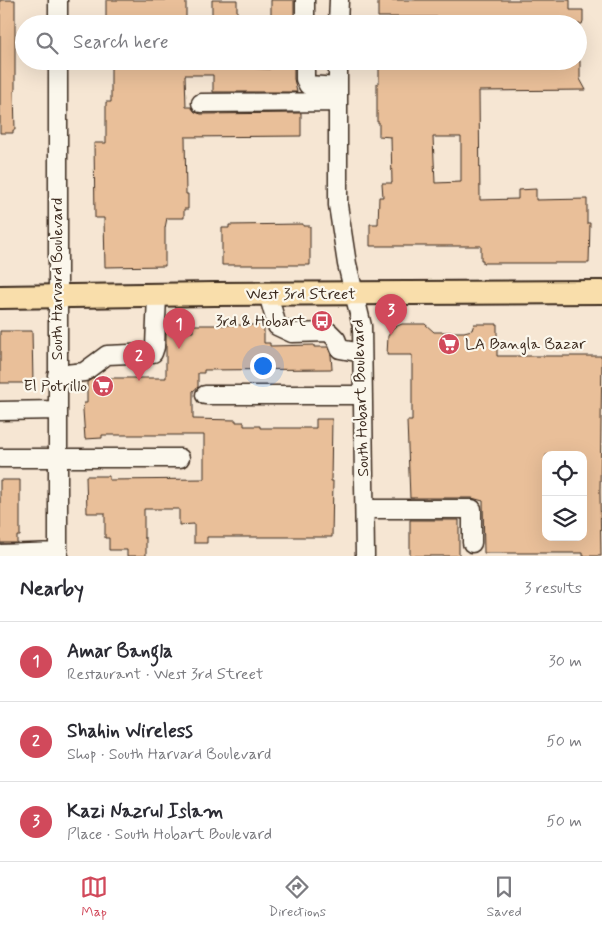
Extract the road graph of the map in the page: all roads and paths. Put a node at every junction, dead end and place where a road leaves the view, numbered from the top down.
1 (58, 0) edge
2 (306, 0) edge
3 (339, 0) edge
4 (58, 15) edge
5 (306, 15) edge
6 (338, 15) edge
7 (58, 70) edge
8 (306, 70) edge
9 (338, 70) edge
10 (338, 94) junction
11 (201, 103) dead end
12 (602, 292) edge
13 (268, 294) junction
14 (354, 294) junction
15 (157, 295) junction
16 (57, 296) junction
17 (0, 297) edge
18 (362, 353) junction
19 (58, 375) junction
20 (363, 395) junction
21 (205, 396) dead end
22 (44, 410) junction
23 (0, 411) edge
24 (0, 458) edge
25 (58, 458) junction
26 (180, 458) dead end
27 (365, 509) junction
28 (472, 543) dead end
29 (0, 554) edge
30 (58, 554) edge
31 (366, 556) edge

1 - 4 street
2 - 5 street
3 - 6 street
7 - 16 street, South Harvard Boulevard
8 - 10 street
9 - 10 street, South Hobart Boulevard
10 - 11 street
10 - 14 street, South Hobart Boulevard
12 - 14 main road, West 3rd Street
13 - 14 main road, West 3rd Street
13 - 15 main road, West 3rd Street
13 - 18 street
14 - 18 street, South Hobart Boulevard
15 - 16 main road, West 3rd Street
15 - 19 street
16 - 17 main road, West 3rd Street
16 - 19 street, South Harvard Boulevard
18 - 20 street, South Hobart Boulevard
19 - 22 street, South Harvard Boulevard
20 - 21 street
20 - 27 street, South Hobart Boulevard
22 - 23 street
22 - 25 street, South Harvard Boulevard
24 - 25 street
25 - 26 street
25 - 30 street, South Harvard Boulevard
27 - 28 street
27 - 31 street, South Hobart Boulevard
29 - 30 street

